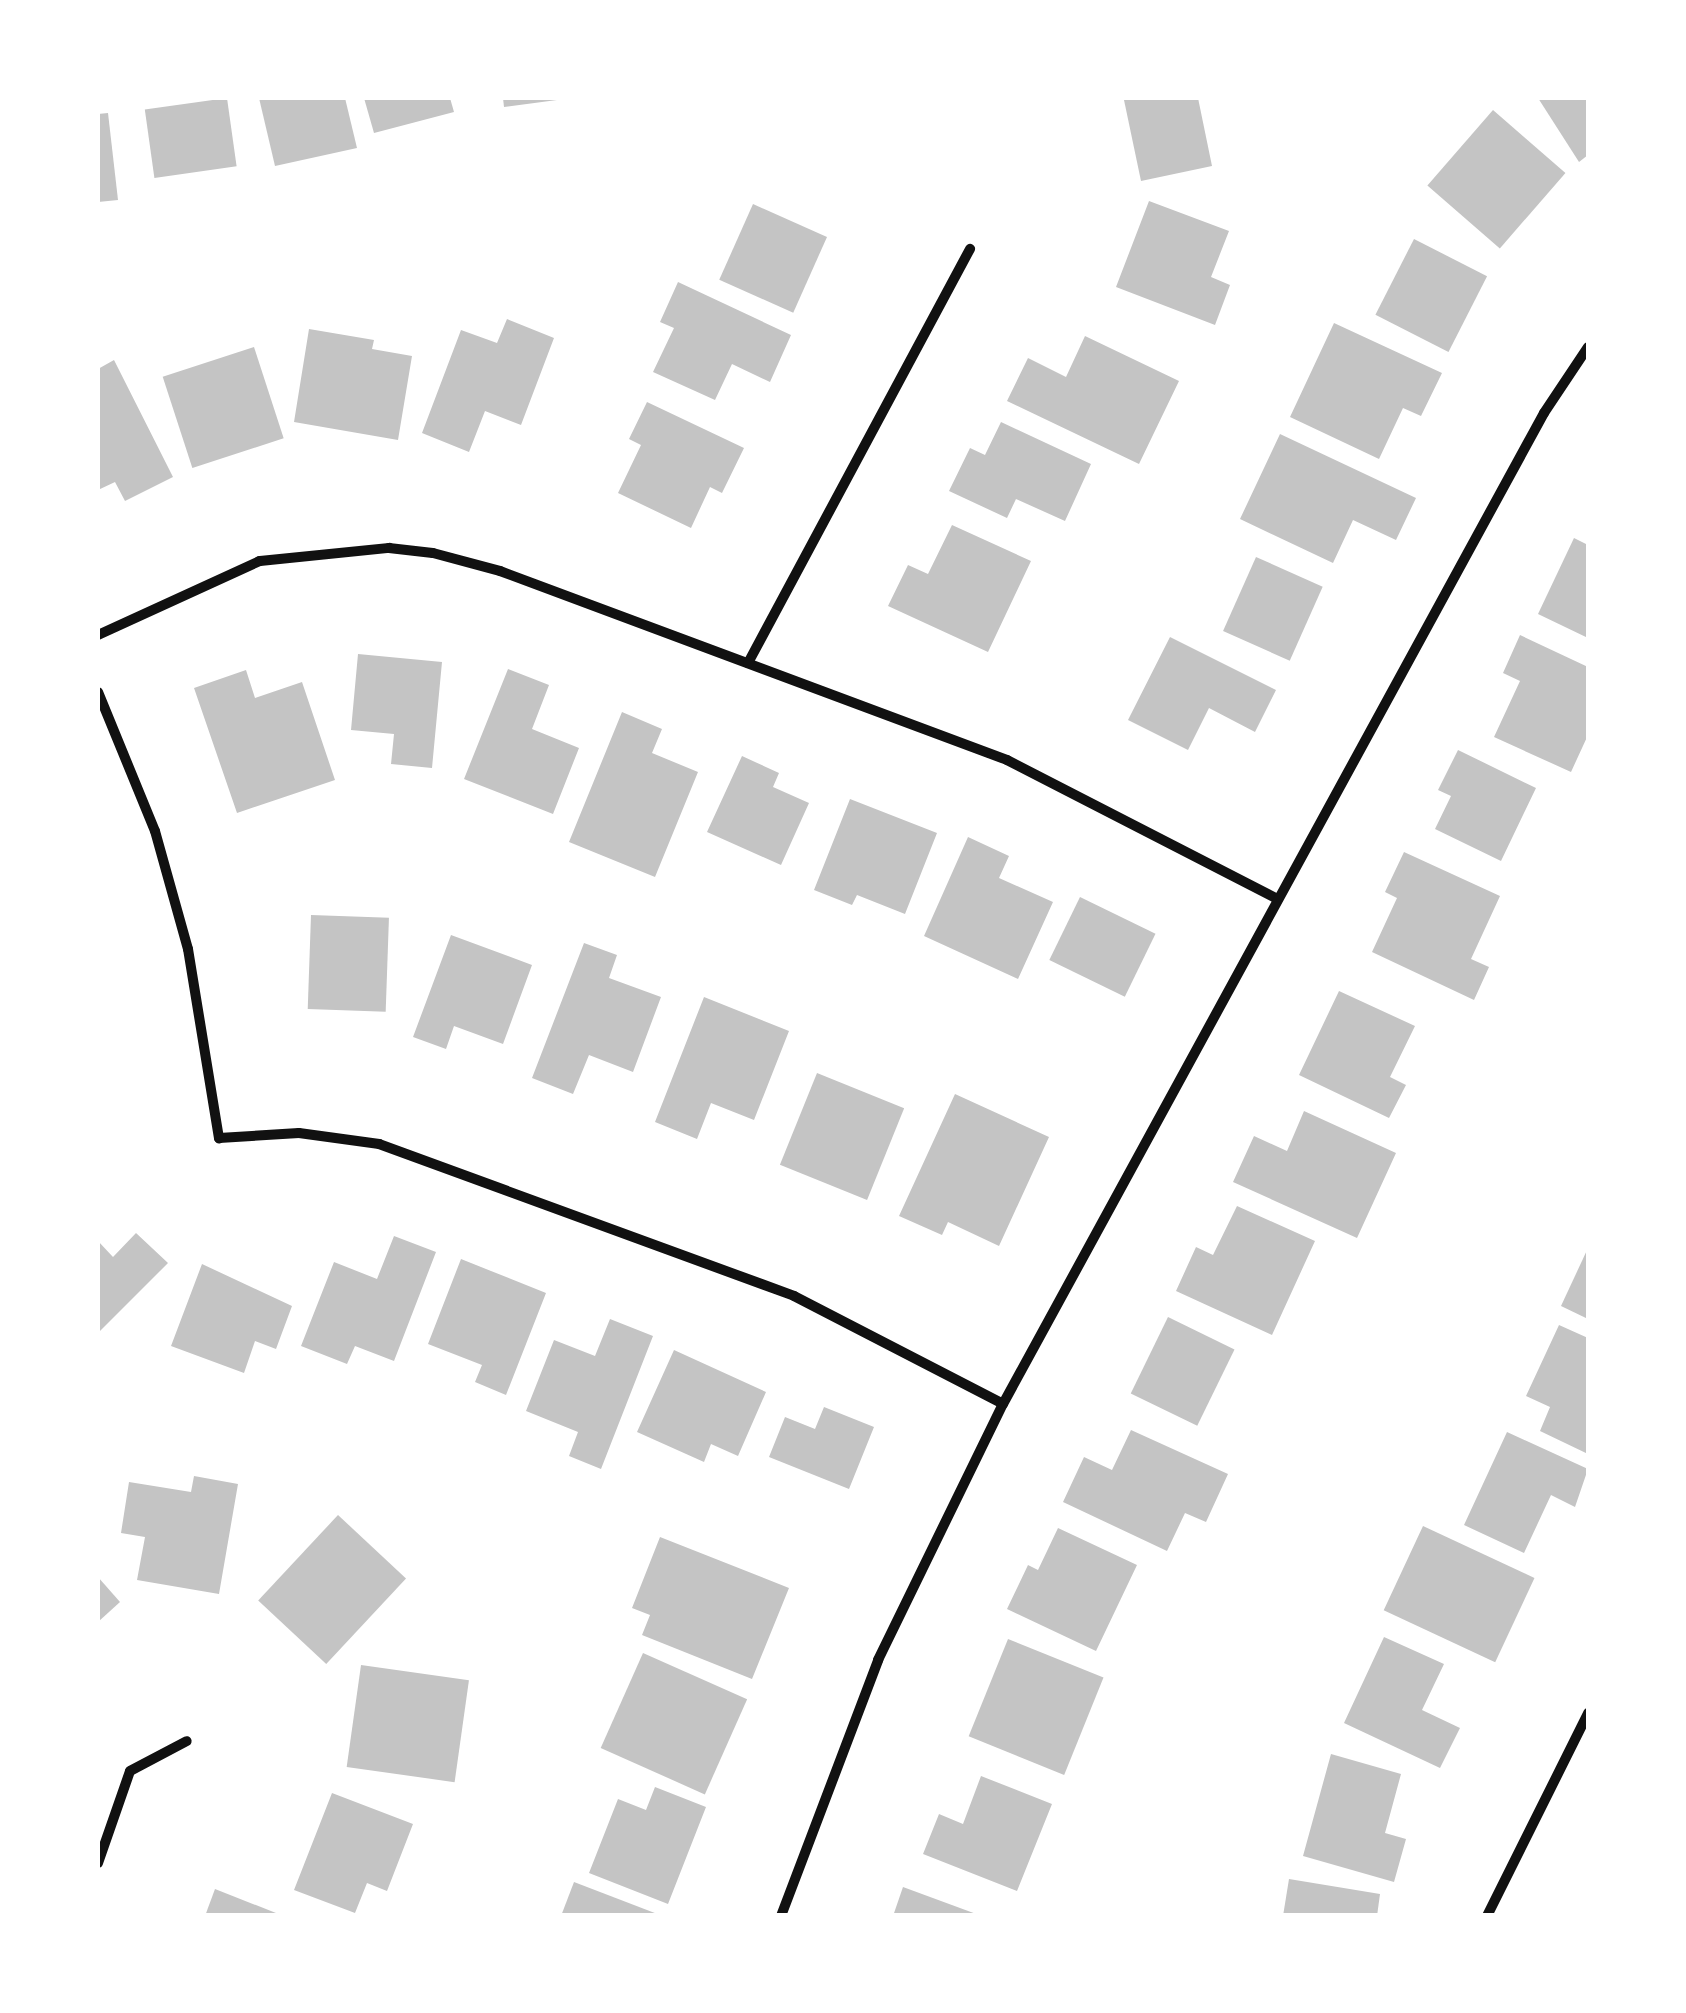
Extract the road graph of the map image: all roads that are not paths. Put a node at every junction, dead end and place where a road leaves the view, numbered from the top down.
1 (970, 249) dead end
2 (1588, 347) edge
3 (98, 635) edge
4 (748, 663) junction
5 (98, 692) edge
6 (1276, 899) junction
7 (1003, 1404) junction
8 (1588, 1714) edge
9 (187, 1741) dead end
10 (98, 1864) edge
11 (781, 1916) edge
12 (1487, 1916) edge

1 - 4 street
2 - 6 street
3 - 4 street
4 - 6 street
5 - 7 street
6 - 7 street
7 - 11 street
8 - 12 street
9 - 10 street

